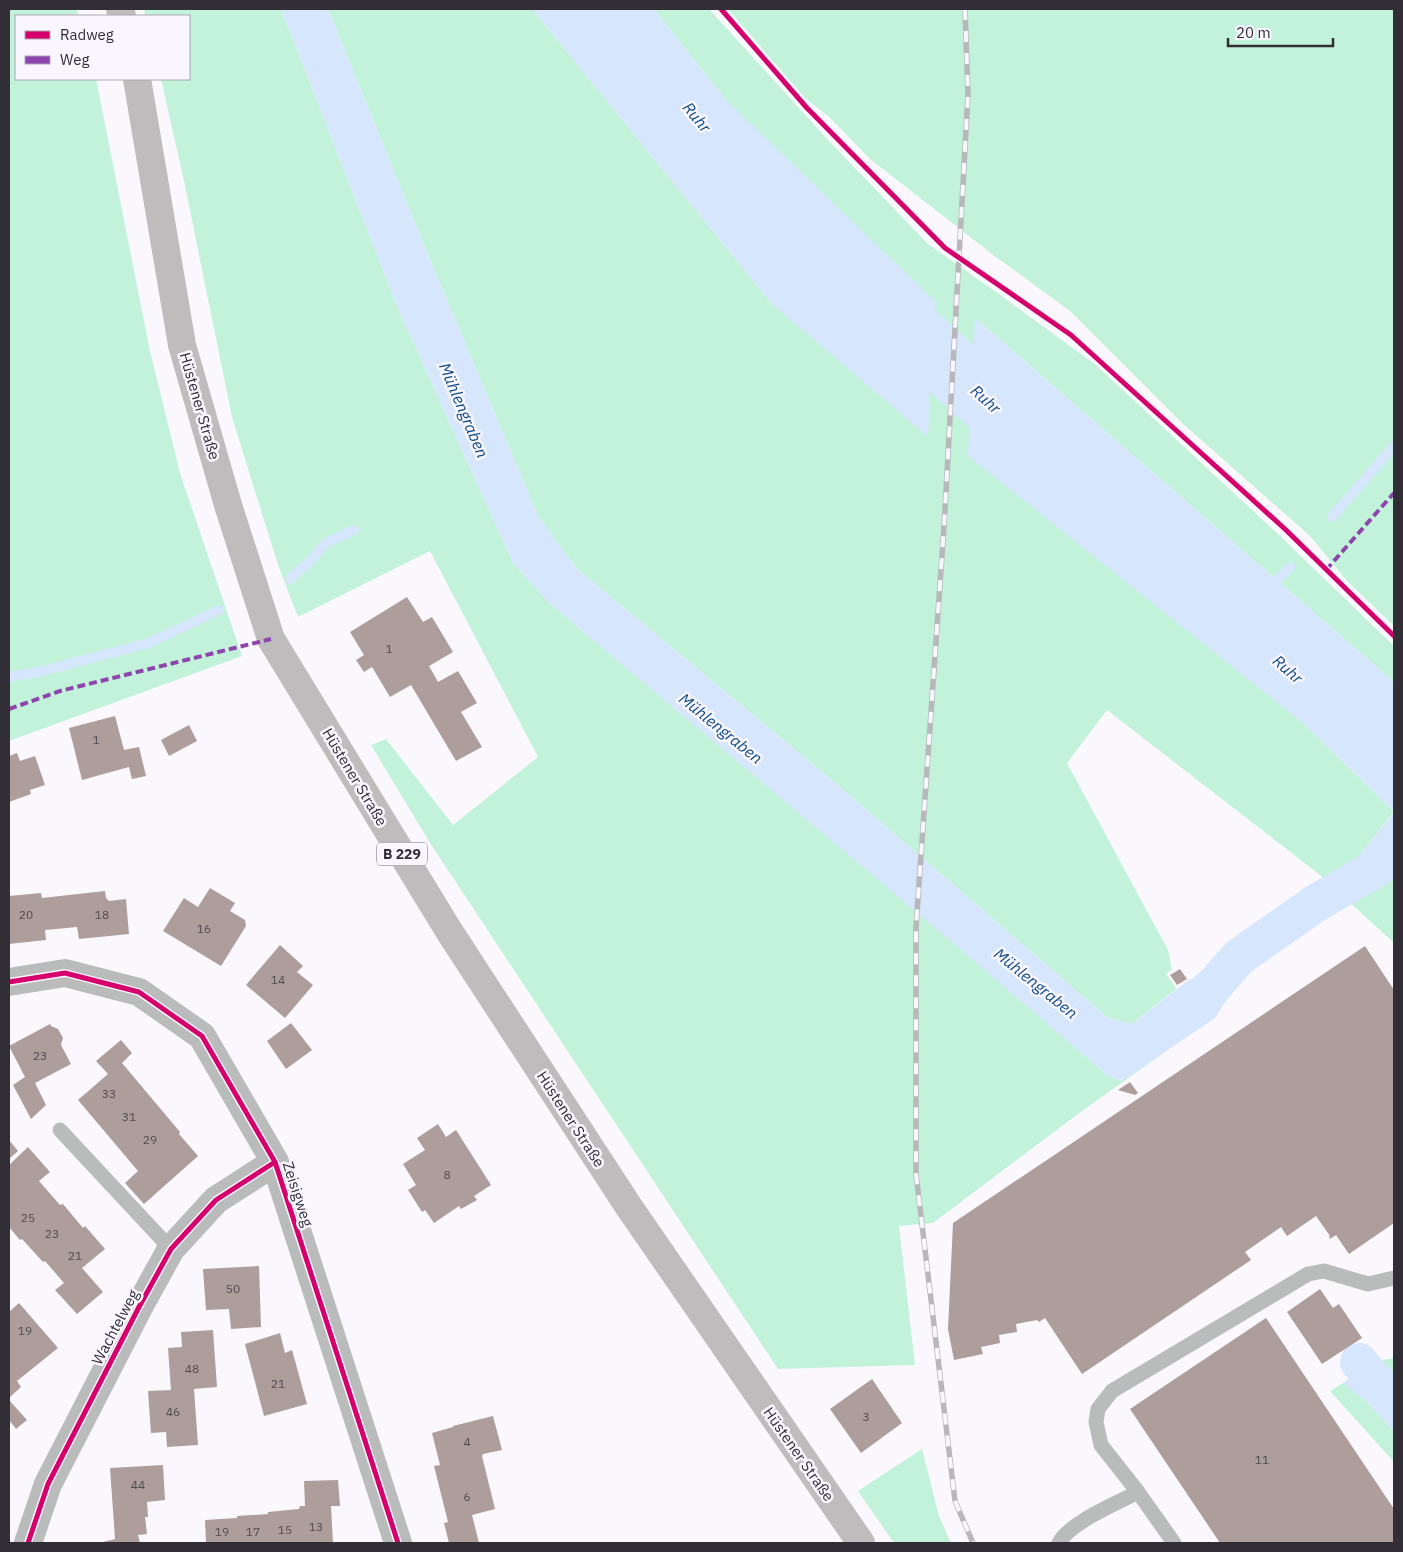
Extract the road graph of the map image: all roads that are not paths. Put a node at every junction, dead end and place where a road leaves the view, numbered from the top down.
1 (137, 80) edge
2 (9, 982) edge
3 (60, 1130) dead end
4 (275, 1162) junction
5 (171, 1249) junction
6 (1394, 1278) edge
7 (1138, 1492) junction
8 (28, 1543) edge
9 (398, 1543) edge
10 (861, 1543) edge
11 (1059, 1543) edge
12 (1174, 1543) edge

1 - 10 main road, Hüstener Straße / B 229
2 - 4 street, Zeisigweg
3 - 5 lane
4 - 5 street, Wachtelweg
4 - 9 street, Zeisigweg
5 - 8 street, Wachtelweg
6 - 7 lane
7 - 11 lane
7 - 12 lane

